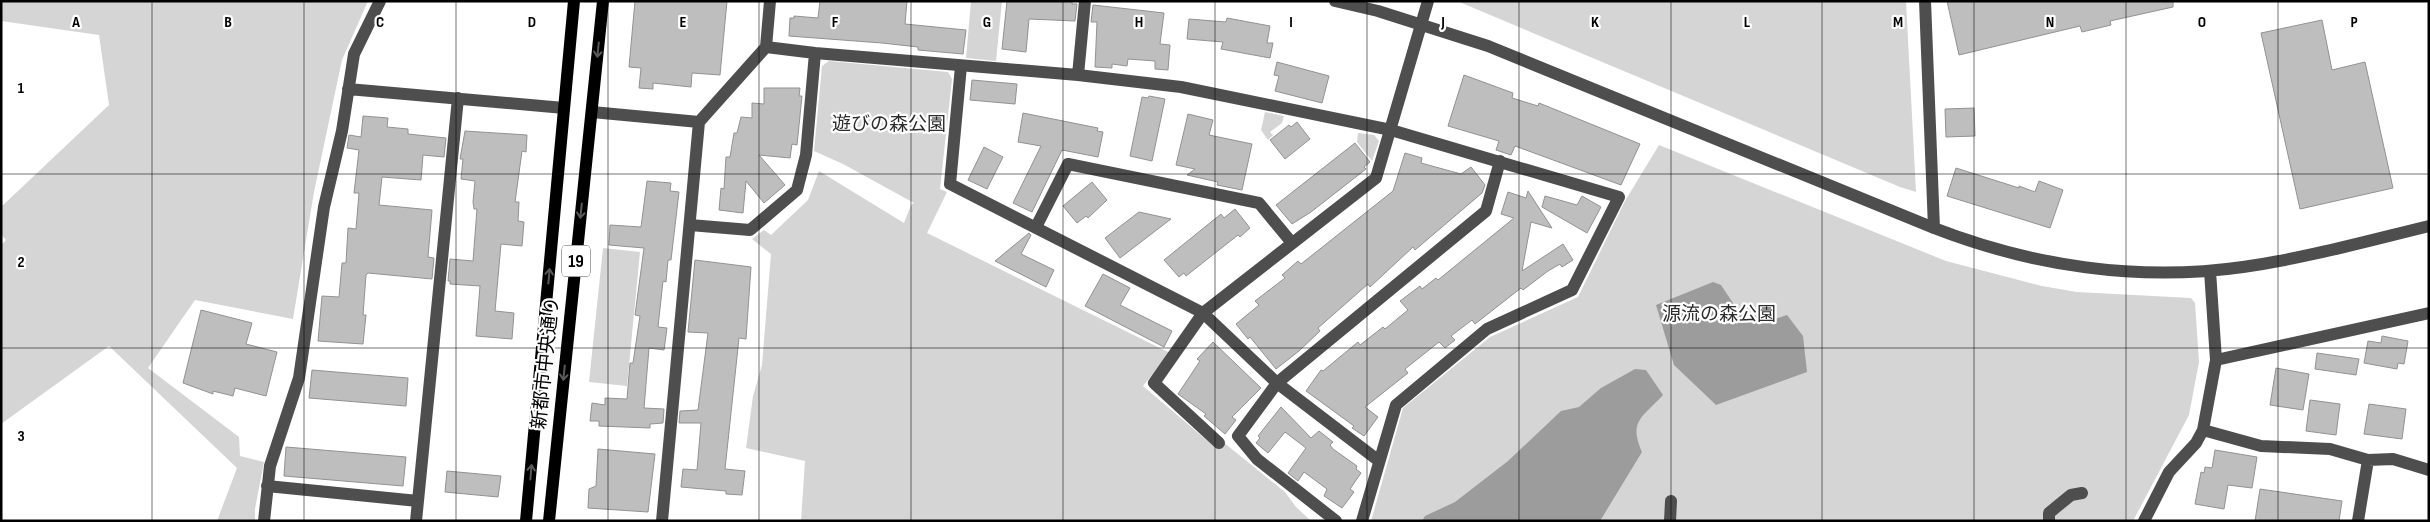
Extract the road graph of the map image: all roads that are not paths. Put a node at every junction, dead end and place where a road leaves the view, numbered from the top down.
1 (380, 1) edge
2 (574, 1) edge
3 (603, 1) edge
4 (770, 1) edge
5 (1084, 1) edge
6 (1335, 1) edge
7 (1428, 1) edge
8 (1925, 1) edge
9 (1422, 24) junction
10 (766, 47) junction
11 (816, 53) junction
12 (961, 66) junction
13 (1078, 75) junction
14 (348, 88) junction
15 (458, 98) junction
16 (564, 108) junction
17 (592, 112) junction
18 (699, 122) junction
19 (1391, 130) junction
20 (1500, 161) junction
21 (690, 225) junction
22 (2429, 226) edge
23 (1036, 228) junction
24 (1934, 228) junction
25 (1292, 243) junction
26 (2210, 271) junction
27 (1203, 313) junction
28 (2429, 313) edge
29 (2216, 360) junction
30 (1277, 383) junction
31 (2203, 430) junction
32 (1218, 443) dead end
33 (2368, 460) junction
34 (1379, 462) junction
35 (2429, 470) edge
36 (267, 486) junction
37 (2082, 493) dead end
38 (418, 501) junction
39 (1671, 501) dead end
40 (264, 521) edge
41 (416, 521) edge
42 (526, 521) edge
43 (549, 521) edge
44 (662, 521) edge
45 (1336, 521) edge
46 (1362, 521) edge
47 (1670, 521) edge
48 (2049, 521) edge
49 (2144, 521) edge
50 (2358, 521) edge

1 - 14 street
2 - 16 main road, 新都市中央通り / 19
3 -> 17 main road, 新都市中央通り / 19
4 - 10 street
5 - 13 street
6 - 9 street
7 - 9 street
8 - 24 street
9 - 19 street
9 - 24 street
10 - 11 street
10 - 18 street
11 - 12 street
11 - 21 street
12 - 13 street
12 - 23 street
13 - 19 street
14 - 15 street
14 - 36 street
15 - 16 street
15 - 38 street
42 -> 16 main road, 新都市中央通り / 19
17 - 18 street
17 -> 43 main road, 新都市中央通り / 19
18 - 21 street
19 - 20 street
19 - 25 street
20 - 30 street
20 - 34 street
21 - 44 street
22 - 26 street
23 - 25 street
23 - 27 street
24 - 26 street
25 - 27 street
26 - 29 street
27 - 30 street
27 - 32 street
28 - 29 street
29 - 31 street
30 - 34 street
30 - 45 street
31 - 33 street
31 - 49 street
33 - 35 street
33 - 50 street
34 - 46 street
36 - 38 street
36 - 40 street
37 - 48 street
38 - 41 street
39 - 47 street

